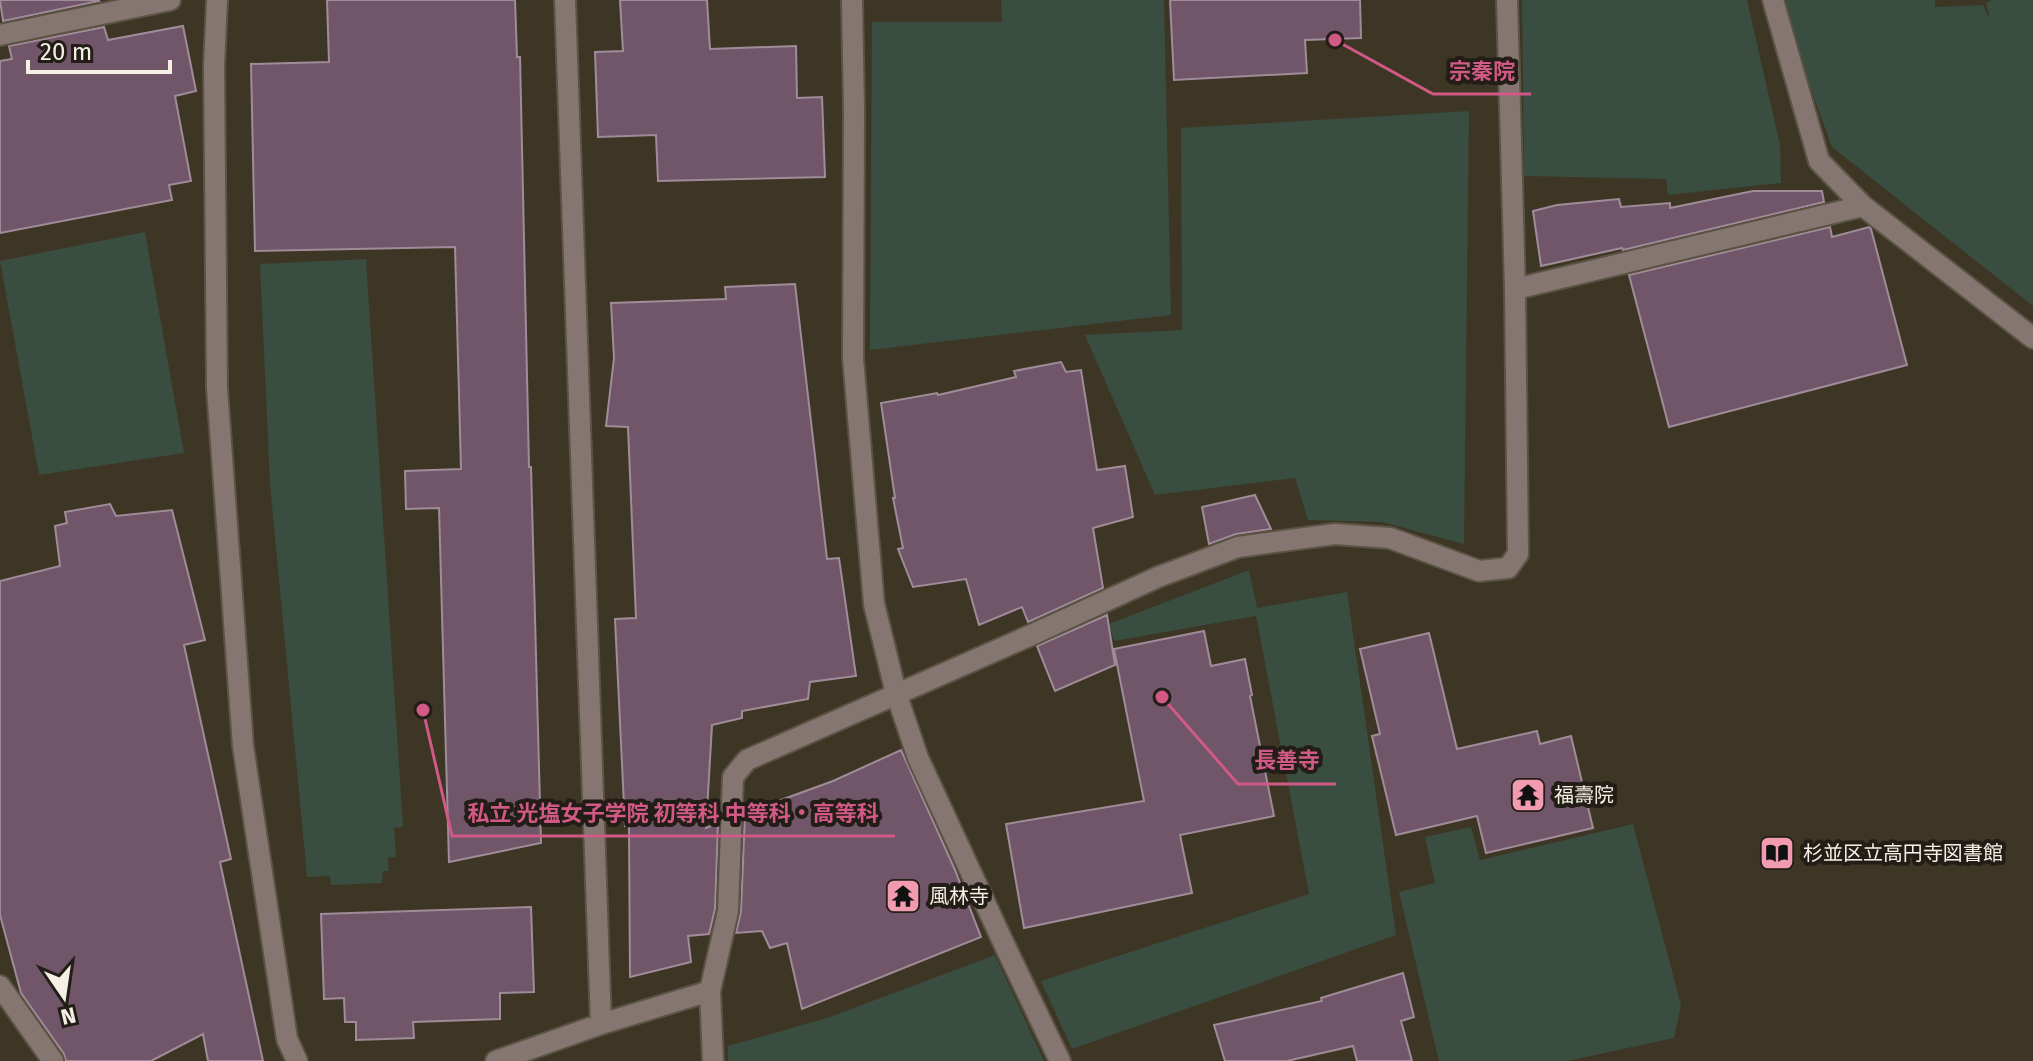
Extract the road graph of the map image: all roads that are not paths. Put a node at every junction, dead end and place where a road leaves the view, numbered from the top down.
1 (170, 0) edge
2 (217, 0) edge
3 (565, 0) edge
4 (852, 0) edge
5 (1507, 0) edge
6 (1773, 0) edge
7 (0, 35) edge
8 (1863, 206) junction
9 (1515, 289) junction
10 (2033, 338) edge
11 (896, 693) junction
12 (0, 986) edge
13 (710, 991) junction
14 (601, 1024) junction
15 (53, 1061) edge
16 (297, 1061) edge
17 (496, 1061) edge
18 (713, 1061) edge
19 (1060, 1061) edge

1 - 7 street
2 - 16 street
3 - 14 street
4 - 11 street
5 - 9 street
6 - 8 street
8 - 9 street
8 - 10 street
9 - 11 street
11 - 13 street
11 - 19 street
12 - 15 street
13 - 14 street
13 - 18 street
14 - 17 street

